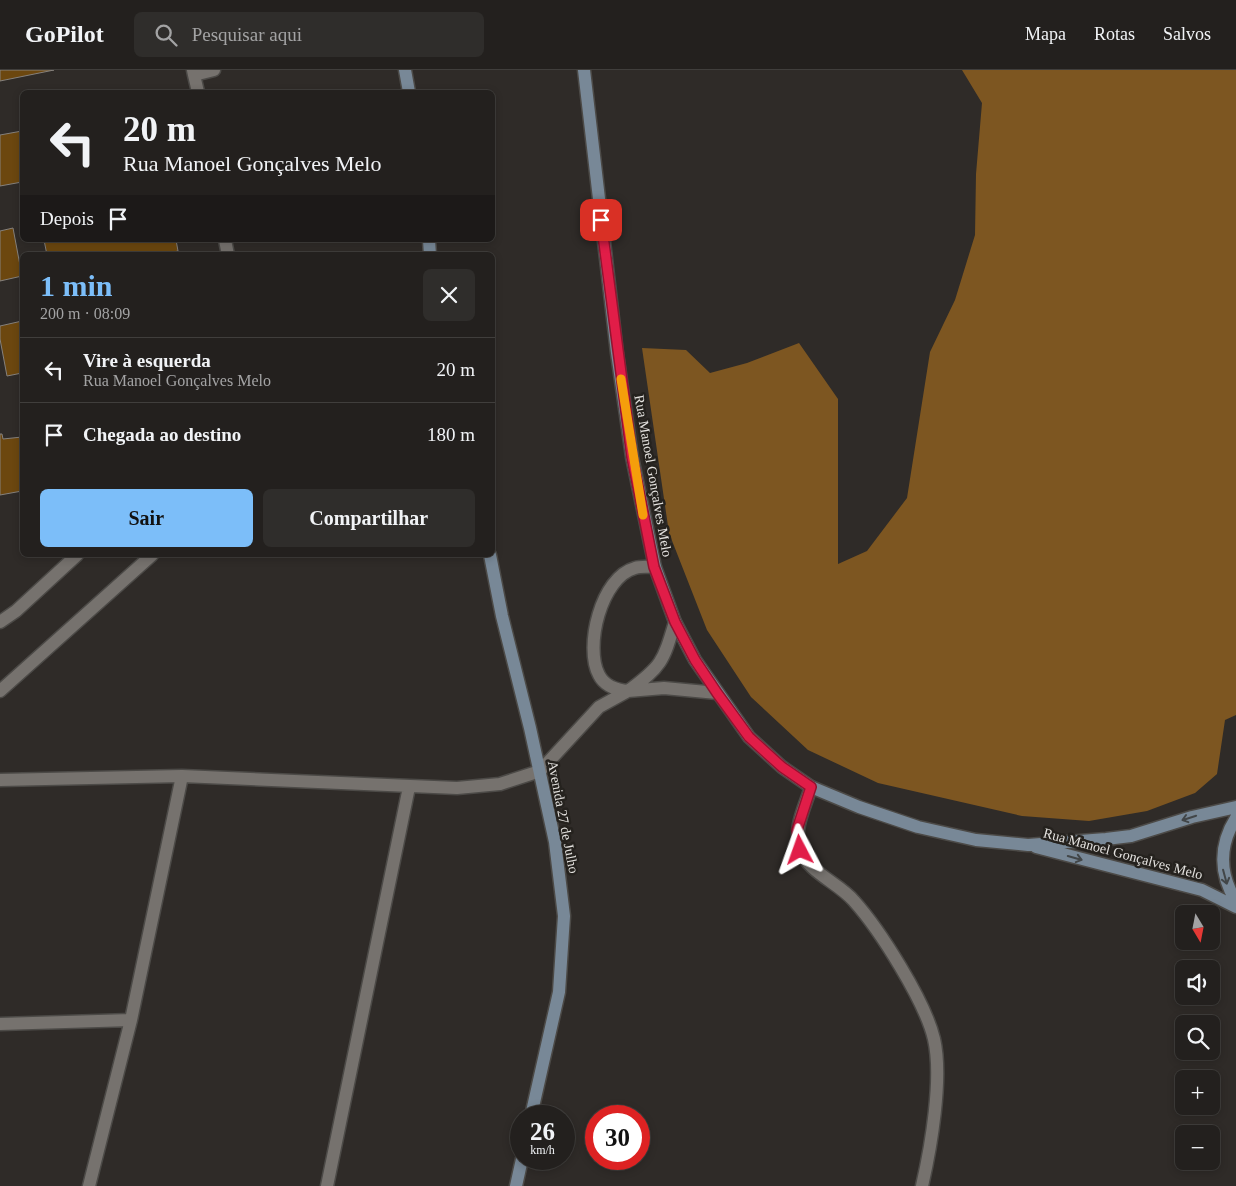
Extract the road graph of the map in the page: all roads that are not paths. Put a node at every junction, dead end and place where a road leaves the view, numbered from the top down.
1 (214, 70) edge
2 (405, 70) edge
3 (584, 70) edge
4 (194, 73) edge
5 (198, 90) edge
6 (410, 90) edge
7 (75, 557) edge
8 (150, 557) edge
9 (490, 557) edge
10 (654, 567) junction
11 (0, 622) edge
12 (675, 622) junction
13 (0, 691) edge
14 (628, 692) junction
15 (717, 693) junction
16 (540, 771) junction
17 (182, 776) junction
18 (0, 780) edge
19 (409, 787) junction
20 (811, 787) junction
21 (1236, 807) edge
22 (1236, 818) edge
23 (1028, 845) junction
24 (1236, 901) edge
25 (1236, 907) edge
26 (131, 1020) junction
27 (0, 1024) edge
28 (533, 1105) edge
29 (520, 1170) edge
30 (89, 1186) edge
31 (327, 1186) edge
32 (516, 1186) edge
33 (922, 1186) edge

1 - 4 street
2 - 6 street
3 - 10 street, Rua Manoel Gonçalves Melo
4 - 5 street
7 - 11 street
8 - 13 street
9 - 16 street, Avenida 27 de Julho
10 - 12 street, Rua Manoel Gonçalves Melo
10 - 14 street
12 - 14 street
12 - 15 street, Rua Manoel Gonçalves Melo
14 - 15 street
14 - 16 street
15 - 20 street, Rua Manoel Gonçalves Melo
16 - 19 street
16 - 28 street, Avenida 27 de Julho
17 - 18 street
17 - 19 street
17 - 26 street
19 - 31 street
20 - 23 street, Rua Manoel Gonçalves Melo
20 - 33 street
21 -> 23 street, Rua Manoel Gonçalves Melo
22 -> 24 street
23 -> 25 street, Rua Manoel Gonçalves Melo
26 - 27 street
26 - 30 street
29 - 32 street

